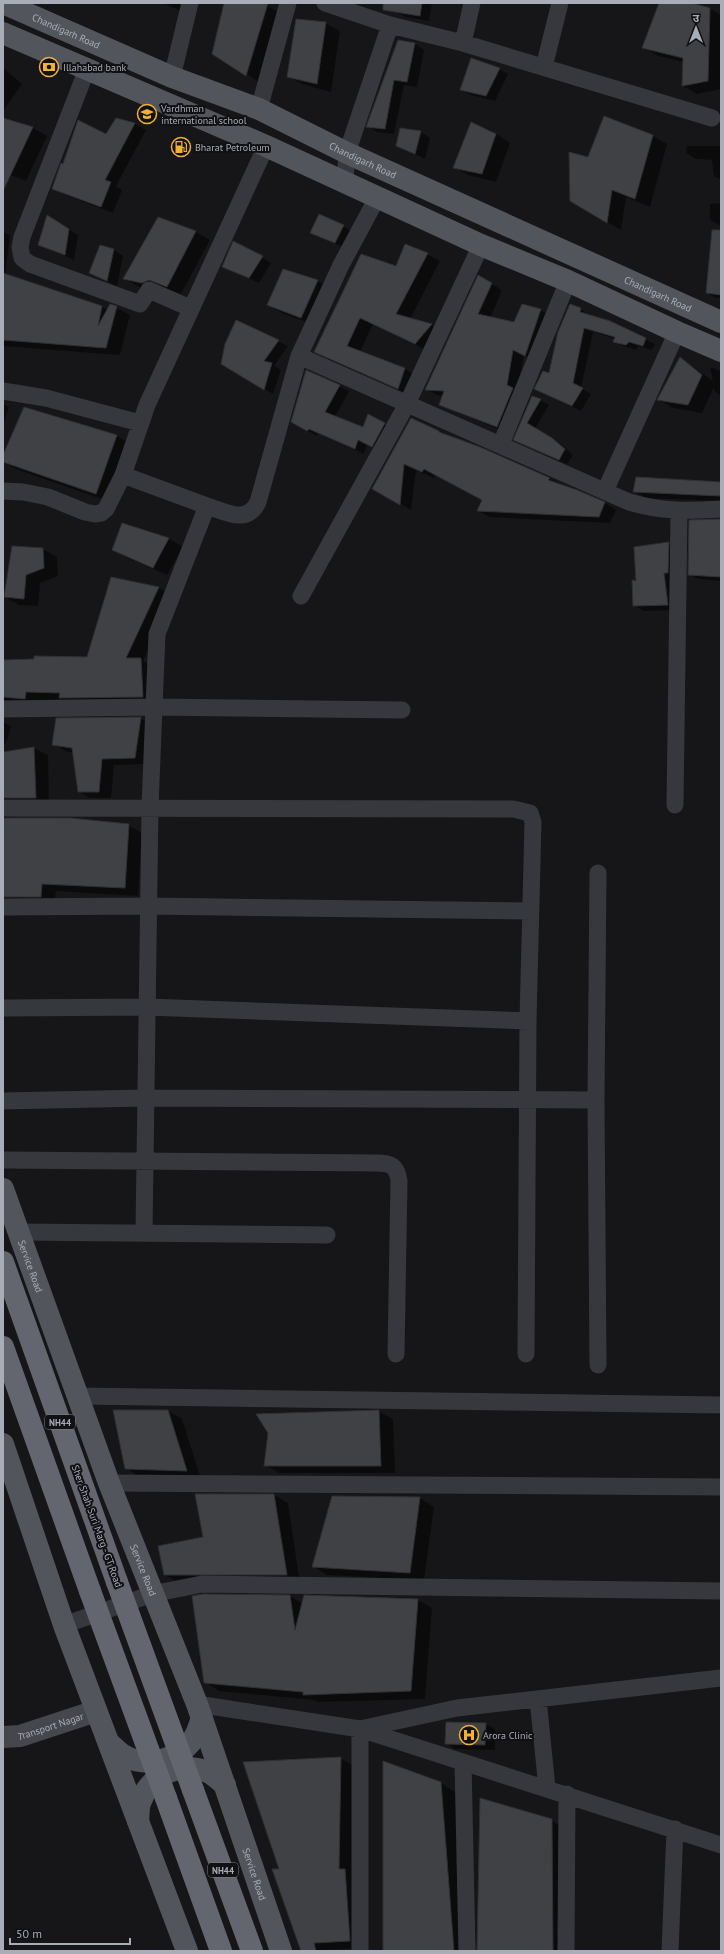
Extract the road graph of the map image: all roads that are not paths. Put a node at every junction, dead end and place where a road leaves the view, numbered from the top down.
1 (3, 3) edge
2 (190, 3) edge
3 (288, 3) edge
4 (325, 3) edge
5 (472, 3) edge
6 (560, 3) edge
7 (390, 25) junction
8 (3, 33) edge
9 (463, 43) junction
10 (544, 67) junction
11 (87, 69) junction
12 (172, 77) junction
13 (259, 109) junction
14 (712, 118) dead end
15 (266, 146) junction
16 (347, 153) junction
17 (345, 182) junction
18 (377, 198) junction
19 (481, 245) junction
20 (568, 281) junction
21 (190, 308) junction
22 (721, 322) edge
23 (677, 332) junction
24 (721, 350) edge
25 (299, 356) junction
26 (3, 391) edge
27 (407, 404) junction
28 (140, 423) junction
29 (501, 444) junction
30 (122, 475) junction
31 (3, 491) edge
32 (605, 491) junction
33 (207, 506) junction
34 (721, 509) edge
35 (679, 512) junction
36 (301, 596) dead end
37 (154, 707) junction
38 (3, 709) edge
39 (402, 710) dead end
40 (675, 805) dead end
41 (150, 807) junction
42 (3, 808) edge
43 (598, 874) dead end
44 (148, 906) junction
45 (3, 907) edge
46 (531, 911) junction
47 (148, 1007) junction
48 (3, 1008) edge
49 (528, 1020) junction
50 (146, 1098) junction
51 (596, 1100) junction
52 (3, 1101) edge
53 (528, 1101) junction
54 (3, 1160) edge
55 (145, 1160) junction
56 (3, 1189) edge
57 (19, 1232) junction
58 (144, 1233) junction
59 (327, 1235) dead end
60 (3, 1262) edge
61 (3, 1347) edge
62 (396, 1354) dead end
63 (526, 1354) dead end
64 (598, 1365) dead end
65 (78, 1396) junction
66 (721, 1405) edge
67 (3, 1444) edge
68 (109, 1483) junction
69 (721, 1487) edge
70 (721, 1591) edge
71 (152, 1594) junction
72 (64, 1624) junction
73 (721, 1678) edge
74 (538, 1699) junction
75 (96, 1711) junction
76 (199, 1711) junction
77 (360, 1729) junction
78 (3, 1738) edge
79 (109, 1743) junction
80 (463, 1762) junction
81 (225, 1785) junction
82 (547, 1788) junction
83 (567, 1794) junction
84 (138, 1822) junction
85 (675, 1829) junction
86 (721, 1845) edge
87 (187, 1951) edge
88 (221, 1951) edge
89 (252, 1951) edge
90 (281, 1951) edge
91 (360, 1951) edge
92 (467, 1951) edge
93 (566, 1951) edge
94 (670, 1951) edge

1 - 12 main road, Chandigarh Road
2 - 12 street
3 - 13 street
4 - 7 street
5 - 9 street
6 - 10 street
7 - 9 street
7 - 16 street
8 - 11 main road
9 - 10 street
10 - 14 street
11 - 15 main road
11 - 21 street
12 - 13 main road, Chandigarh Road
13 - 16 main road, Chandigarh Road
15 - 17 main road
15 - 21 street
16 - 17 street
16 - 22 main road, Chandigarh Road
17 - 18 main road
18 - 19 main road
18 - 25 street
19 - 20 main road
19 - 27 street
20 - 23 main road
20 - 29 street
21 - 28 street
23 - 24 main road
23 - 32 street
25 - 27 street
25 - 33 street
26 - 28 street
27 - 29 street
27 - 36 street
28 - 30 street
29 - 32 street
30 - 31 street
30 - 33 street
32 - 35 street
33 - 37 street
34 - 35 street
35 - 40 street
37 - 38 street
37 - 39 street
37 - 41 street
41 - 42 street
41 - 44 street
41 - 46 street
43 - 51 street
44 - 45 street
44 - 46 street
44 - 47 street
46 - 49 street
47 - 48 street
47 - 49 street
47 - 50 street
49 - 53 street
50 - 52 street
50 - 53 street
50 - 55 street
51 - 53 street
51 - 64 street
53 - 63 street
54 - 55 street
55 - 58 street
55 - 62 street
56 - 57 main road, Service Road
57 - 58 street
57 - 65 main road, Service Road
58 - 59 street
60 - 89 highway, Sher Shah Suri Marg - GT Road / NH44, bridge
61 - 88 highway, NH44, bridge
65 - 66 street
65 - 68 main road, Service Road
67 - 72 main road
68 - 69 street
68 - 71 main road, Service Road
70 - 71 street
71 - 72 street
71 - 76 main road, Service Road
72 - 75 main road
73 - 74 street
74 - 77 street
74 - 82 street
75 - 78 street, Transport Nagar
75 - 79 main road
76 - 77 street
76 - 79 main road
76 - 81 main road, Service Road
77 - 80 street
77 - 91 street
79 - 84 main road
80 - 82 street
80 - 92 street
81 - 84 main road
81 - 90 main road, Service Road
82 - 83 street
83 - 85 street
83 - 93 street
84 - 87 main road
85 - 86 street
85 - 94 street

